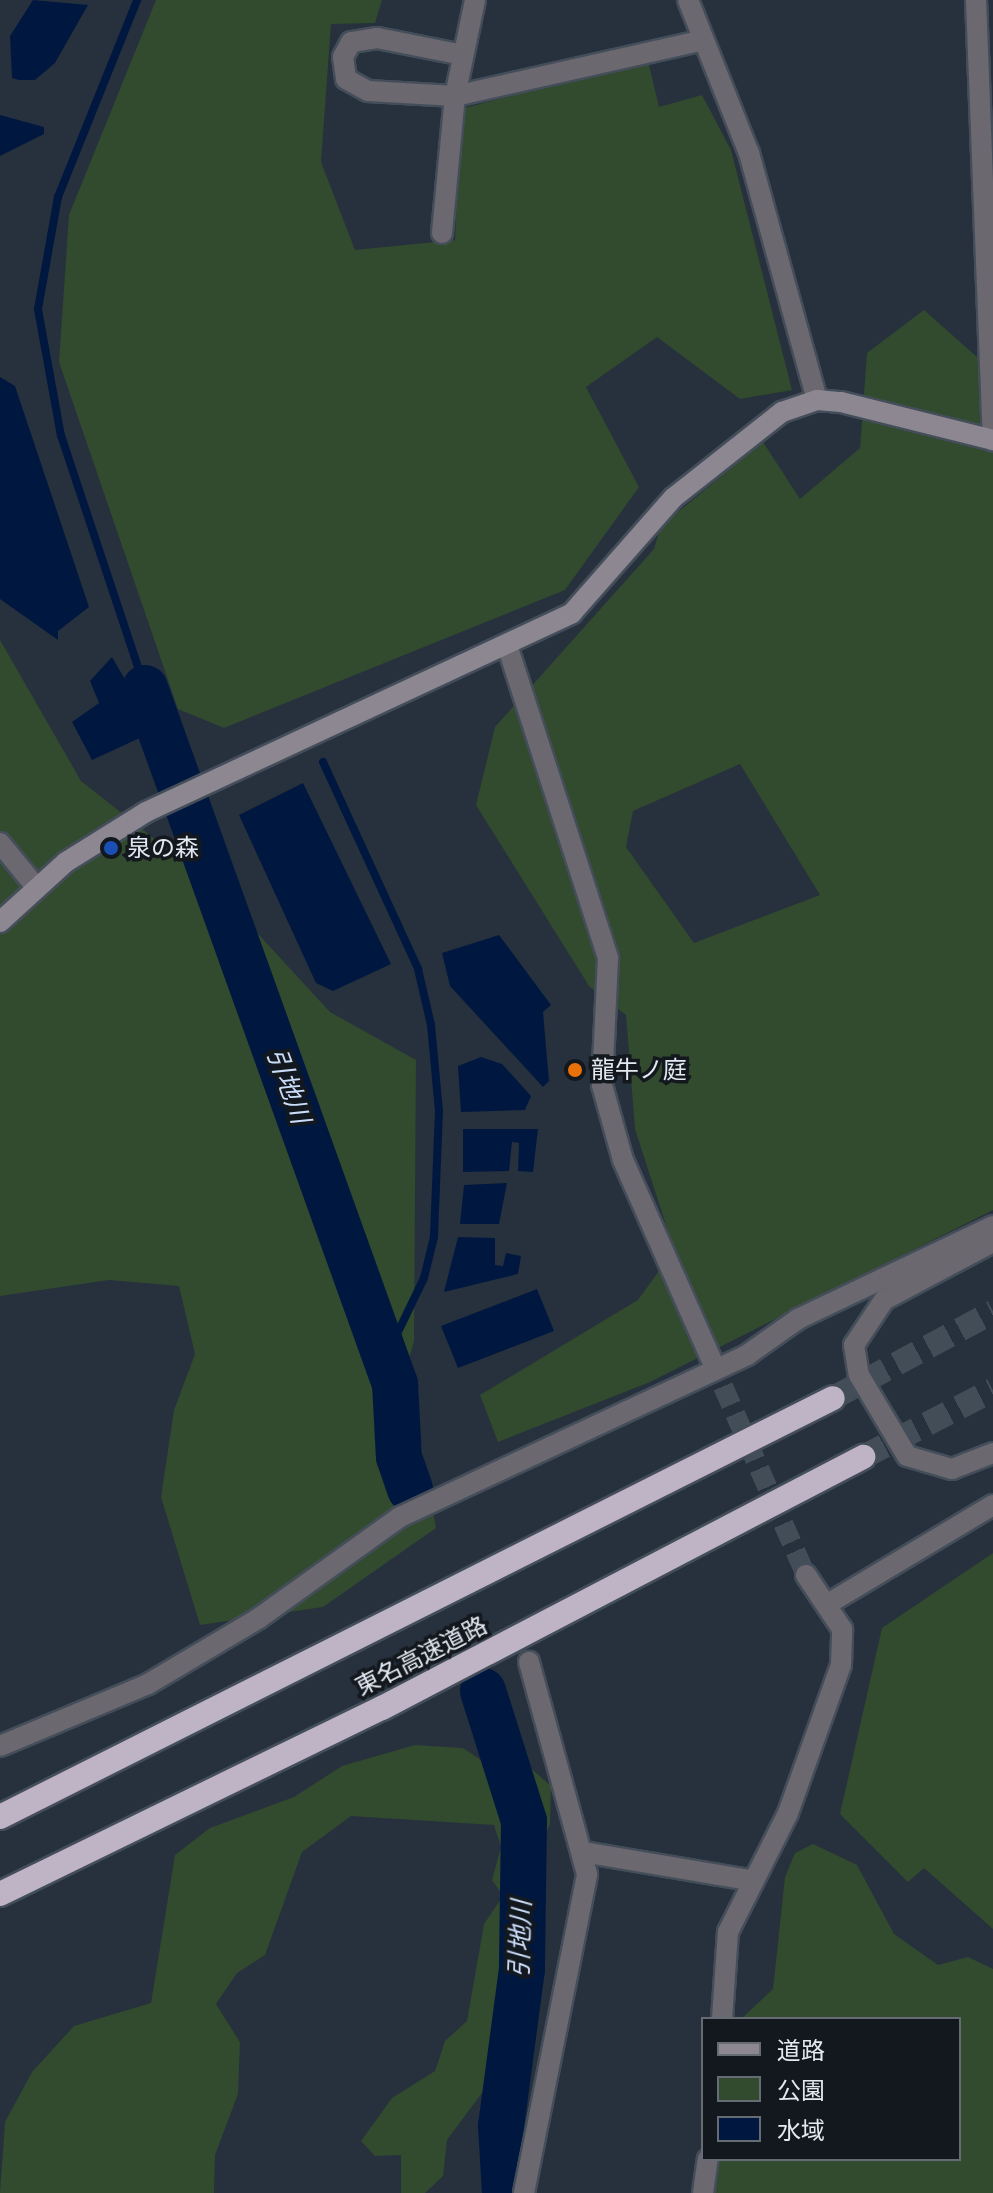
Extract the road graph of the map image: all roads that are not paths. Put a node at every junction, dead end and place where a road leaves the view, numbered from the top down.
1 (475, 0) edge
2 (688, 0) edge
3 (976, 0) edge
4 (703, 40) junction
5 (463, 55) junction
6 (455, 96) junction
7 (986, 112) edge
8 (442, 233) dead end
9 (817, 400) junction
10 (993, 441) edge
11 (507, 645) junction
12 (0, 843) edge
13 (36, 887) junction
14 (0, 922) edge
15 (993, 1226) edge
16 (993, 1242) edge
17 (711, 1359) tunnel mouth
18 (833, 1398) tunnel mouth
19 (993, 1453) edge
20 (863, 1457) tunnel mouth
21 (993, 1505) edge
22 (806, 1575) tunnel mouth
23 (831, 1602) junction
24 (529, 1662) dead end
25 (0, 1746) edge
26 (0, 1817) edge
27 (583, 1852) junction
28 (749, 1880) junction
29 (0, 1894) edge
30 (722, 2017) edge
31 (708, 2161) edge
32 (524, 2193) edge
33 (703, 2193) edge

1 - 5 street
2 - 4 street
3 - 7 street
4 - 6 street
4 - 9 street
5 - 6 street
5 - 6 street
6 - 8 street
7 - 10 street
9 - 10 street
9 - 11 street
11 - 13 street
11 - 17 street
12 - 13 street
13 - 14 street
15 - 25 street
16 - 19 street
18 - 26 highway, 東名高速道路
20 - 29 highway, 東名高速道路
21 - 23 street
22 - 23 street
23 - 28 street
24 - 27 street
27 - 28 street
27 - 32 street
28 - 30 street
31 - 33 street

